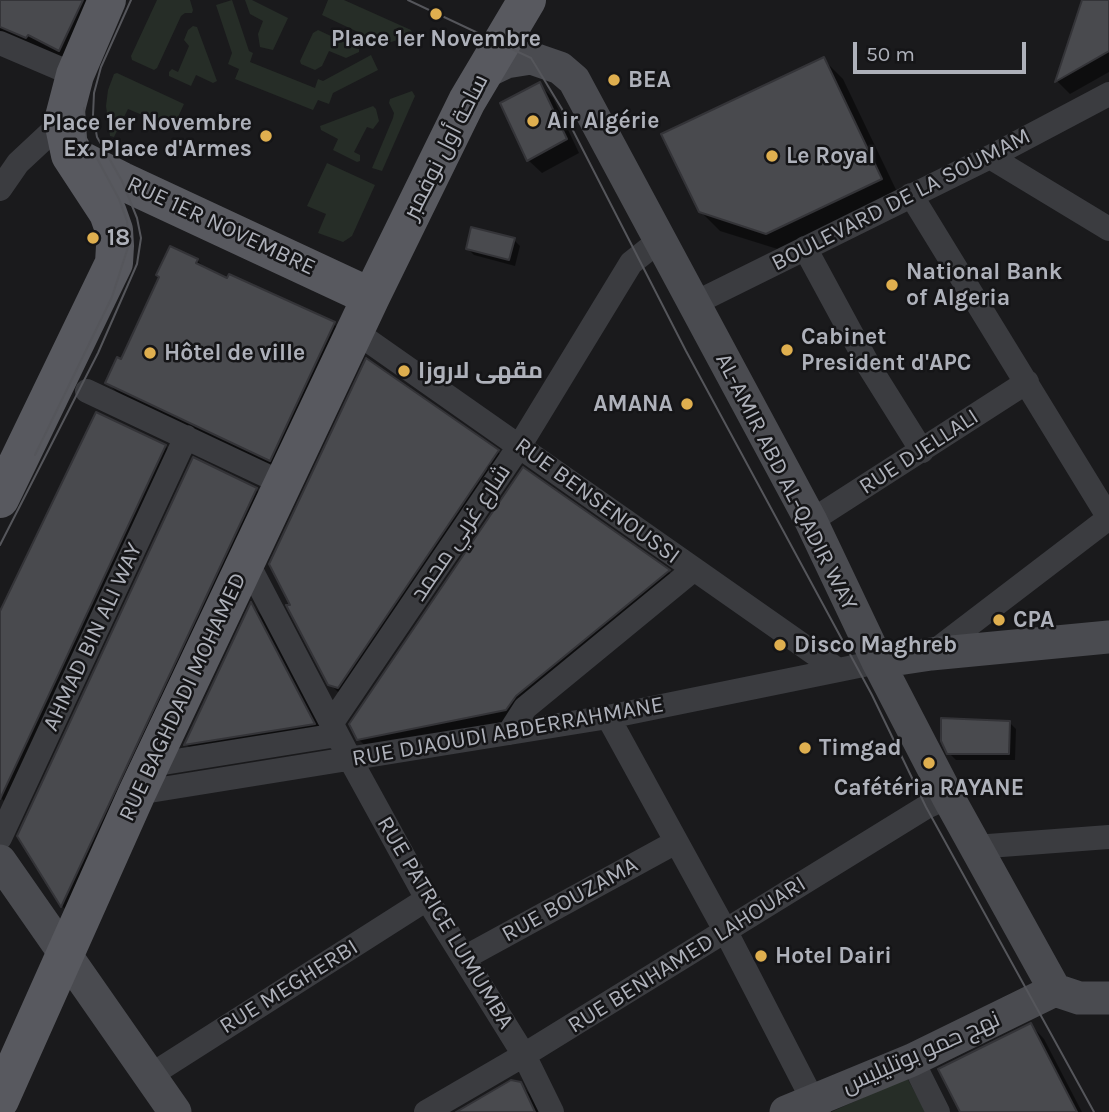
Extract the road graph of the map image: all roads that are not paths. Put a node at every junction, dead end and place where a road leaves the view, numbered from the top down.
1 (107, 0) edge
2 (527, 0) edge
3 (0, 43) edge
4 (483, 73) junction
5 (75, 75) junction
6 (1109, 94) edge
7 (67, 138) junction
8 (9, 157) edge
9 (990, 157) junction
10 (0, 189) edge
11 (911, 195) junction
12 (1109, 229) edge
13 (660, 240) junction
14 (805, 248) junction
15 (372, 297) junction
16 (693, 304) junction
17 (356, 331) junction
18 (1027, 382) junction
19 (87, 391) dead end
20 (186, 437) junction
21 (520, 446) junction
22 (922, 451) junction
23 (284, 484) junction
24 (0, 499) edge
25 (1109, 518) edge
26 (811, 522) junction
27 (247, 562) junction
28 (693, 570) junction
29 (1109, 638) edge
30 (931, 654) junction
31 (878, 662) junction
32 (838, 670) junction
33 (608, 716) junction
34 (334, 729) junction
35 (509, 733) junction
36 (350, 759) junction
37 (144, 779) junction
38 (948, 797) junction
39 (1109, 837) edge
40 (0, 838) edge
41 (676, 842) junction
42 (975, 847) junction
43 (0, 861) edge
44 (427, 899) junction
45 (726, 932) junction
46 (65, 953) junction
47 (464, 958) junction
48 (1055, 990) junction
49 (1109, 998) edge
50 (524, 1055) junction
51 (912, 1060) junction
52 (151, 1075) junction
53 (0, 1100) edge
54 (806, 1108) edge
55 (175, 1112) edge
56 (425, 1112) edge
57 (552, 1112) edge
58 (938, 1112) edge

1 - 5 main road
2 - 4 main road, ساحة أول نوفمبر
3 - 5 street
4 - 13 main road, AL-AMIR ABD AL-QADIR WAY
4 - 15 main road, ساحة أول نوفمبر
5 - 7 main road
6 - 9 street, BOULEVARD DE LA SOUMAM
7 - 8 street
7 - 15 main road, RUE 1ER NOVEMBRE
7 - 24 main road
8 - 10 street
9 - 11 street, BOULEVARD DE LA SOUMAM
9 - 12 street
11 - 14 street, BOULEVARD DE LA SOUMAM
11 - 18 street
13 - 16 main road, AL-AMIR ABD AL-QADIR WAY
13 - 21 street, شارع غربي محمد
14 - 16 street, BOULEVARD DE LA SOUMAM
14 - 22 street
15 - 17 main road, RUE BAGHDADI MOHAMED
16 - 26 main road, AL-AMIR ABD AL-QADIR WAY
17 - 21 street, RUE BENSENOUSSI
17 - 23 main road, RUE BAGHDADI MOHAMED
18 - 22 street, RUE DJELLALI
18 - 25 street
19 - 20 street
20 - 23 street
20 - 40 street, AHMAD BIN ALI WAY
21 - 28 street, RUE BENSENOUSSI
21 - 34 street, شارع غربي محمد
22 - 26 street, RUE DJELLALI
23 - 27 main road, RUE BAGHDADI MOHAMED
25 - 30 street
26 - 31 main road, AL-AMIR ABD AL-QADIR WAY
27 - 34 street, RUE PATRICE LUMUMBA
27 - 37 main road, RUE BAGHDADI MOHAMED
28 - 32 street, RUE BENSENOUSSI
28 - 35 street
29 - 30 main road
30 - 31 main road
31 - 32 street, RUE DJAOUDI ABDERRAHMANE
31 - 38 main road, AL-AMIR ABD AL-QADIR WAY
32 - 33 street, RUE DJAOUDI ABDERRAHMANE
33 - 35 street, RUE DJAOUDI ABDERRAHMANE
33 - 41 street
34 - 36 street, RUE PATRICE LUMUMBA
34 - 37 street
35 - 36 street, RUE DJAOUDI ABDERRAHMANE
36 - 37 street, RUE DJAOUDI ABDERRAHMANE
36 - 44 street, RUE PATRICE LUMUMBA
37 - 46 main road, RUE BAGHDADI MOHAMED
38 - 42 main road, AL-AMIR ABD AL-QADIR WAY
38 - 45 street, RUE BENHAMED LAHOUARI
39 - 42 street
41 - 45 street
41 - 47 street, RUE BOUZAMA
42 - 48 main road, AL-AMIR ABD AL-QADIR WAY
43 - 46 main road
44 - 47 street, RUE PATRICE LUMUMBA
44 - 52 street, RUE MEGHERBI
45 - 50 street, RUE BENHAMED LAHOUARI
45 - 54 street
46 - 52 main road
46 - 53 main road, RUE BAGHDADI MOHAMED
47 - 50 street, RUE PATRICE LUMUMBA
48 - 49 main road
48 - 51 main road, نهج حمو بوتليليس
50 - 56 street, RUE BENHAMED LAHOUARI
50 - 57 street, RUE PATRICE LUMUMBA
51 - 54 main road, نهج حمو بوتليليس
51 - 58 street
52 - 55 main road

